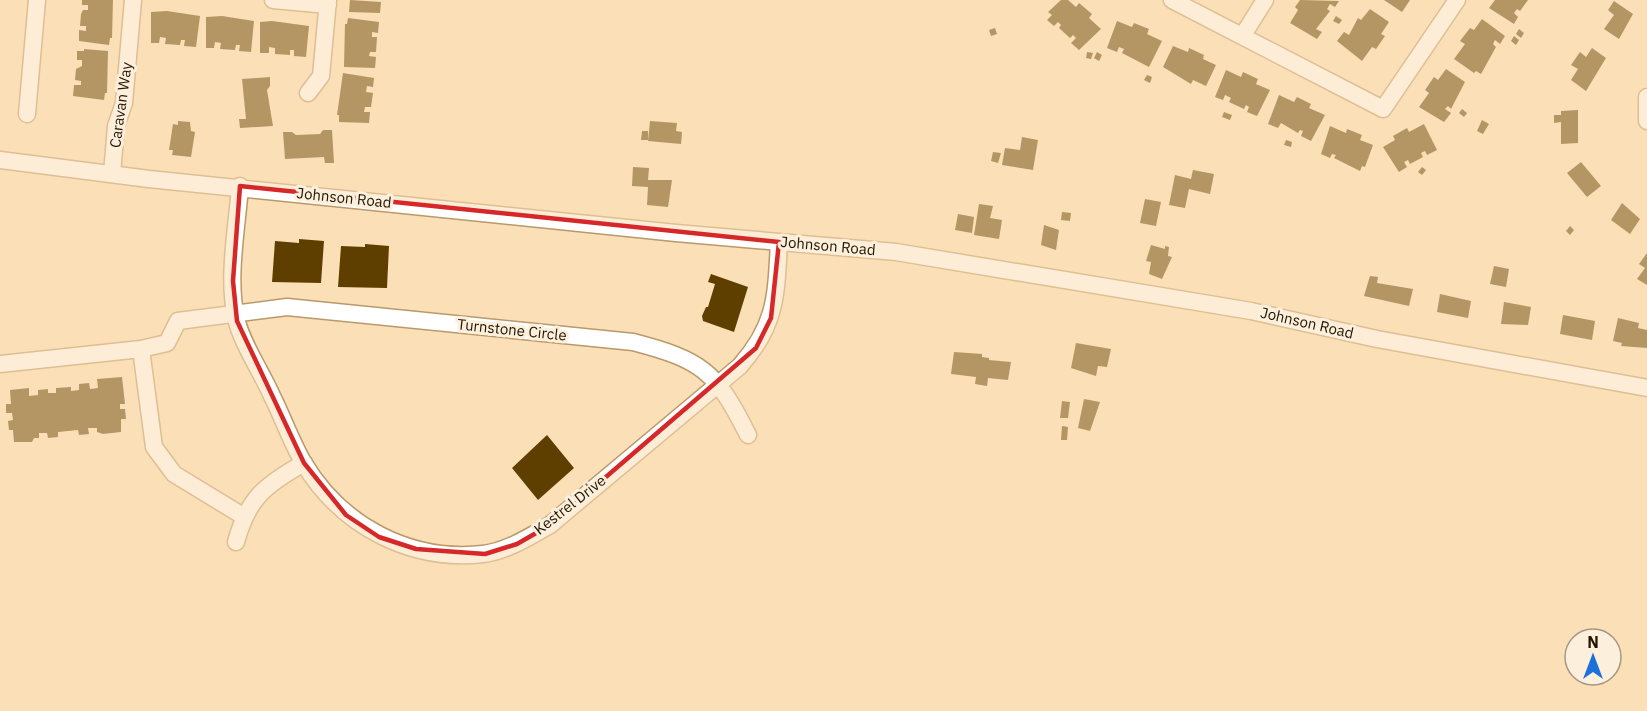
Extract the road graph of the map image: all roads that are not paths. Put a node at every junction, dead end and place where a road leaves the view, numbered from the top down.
1 (37, 0) edge
2 (134, 0) edge
3 (273, 0) edge
4 (1172, 0) edge
5 (1265, 0) edge
6 (1457, 0) edge
7 (328, 2) edge
8 (1243, 35) junction
9 (308, 93) dead end
10 (1647, 97) edge
11 (27, 114) dead end
12 (1647, 121) edge
13 (0, 160) edge
14 (112, 174) junction
15 (240, 186) junction
16 (779, 242) junction
17 (235, 312) junction
18 (141, 349) junction
19 (0, 364) edge
20 (719, 383) junction
21 (1647, 388) edge
22 (748, 435) dead end
23 (304, 463) junction
24 (243, 516) junction
25 (236, 542) dead end

1 - 11 street
2 - 14 street, Caravan Way
3 - 7 street
4 - 8 street
5 - 8 street
6 - 8 street
7 - 9 street
10 - 12 street
13 - 14 street, Johnson Road
14 - 15 street, Johnson Road
15 - 16 street, Johnson Road
15 - 17 street, Kestrel Drive
16 - 20 street, Kestrel Drive
16 - 21 street, Johnson Road
17 - 18 street, Turnstone Circle
17 - 20 street, Turnstone Circle
17 - 23 street, Kestrel Drive
18 - 19 street
18 - 24 street
20 - 22 street, Turnstone Circle
20 - 23 street, Kestrel Drive
23 - 24 street
24 - 25 street

